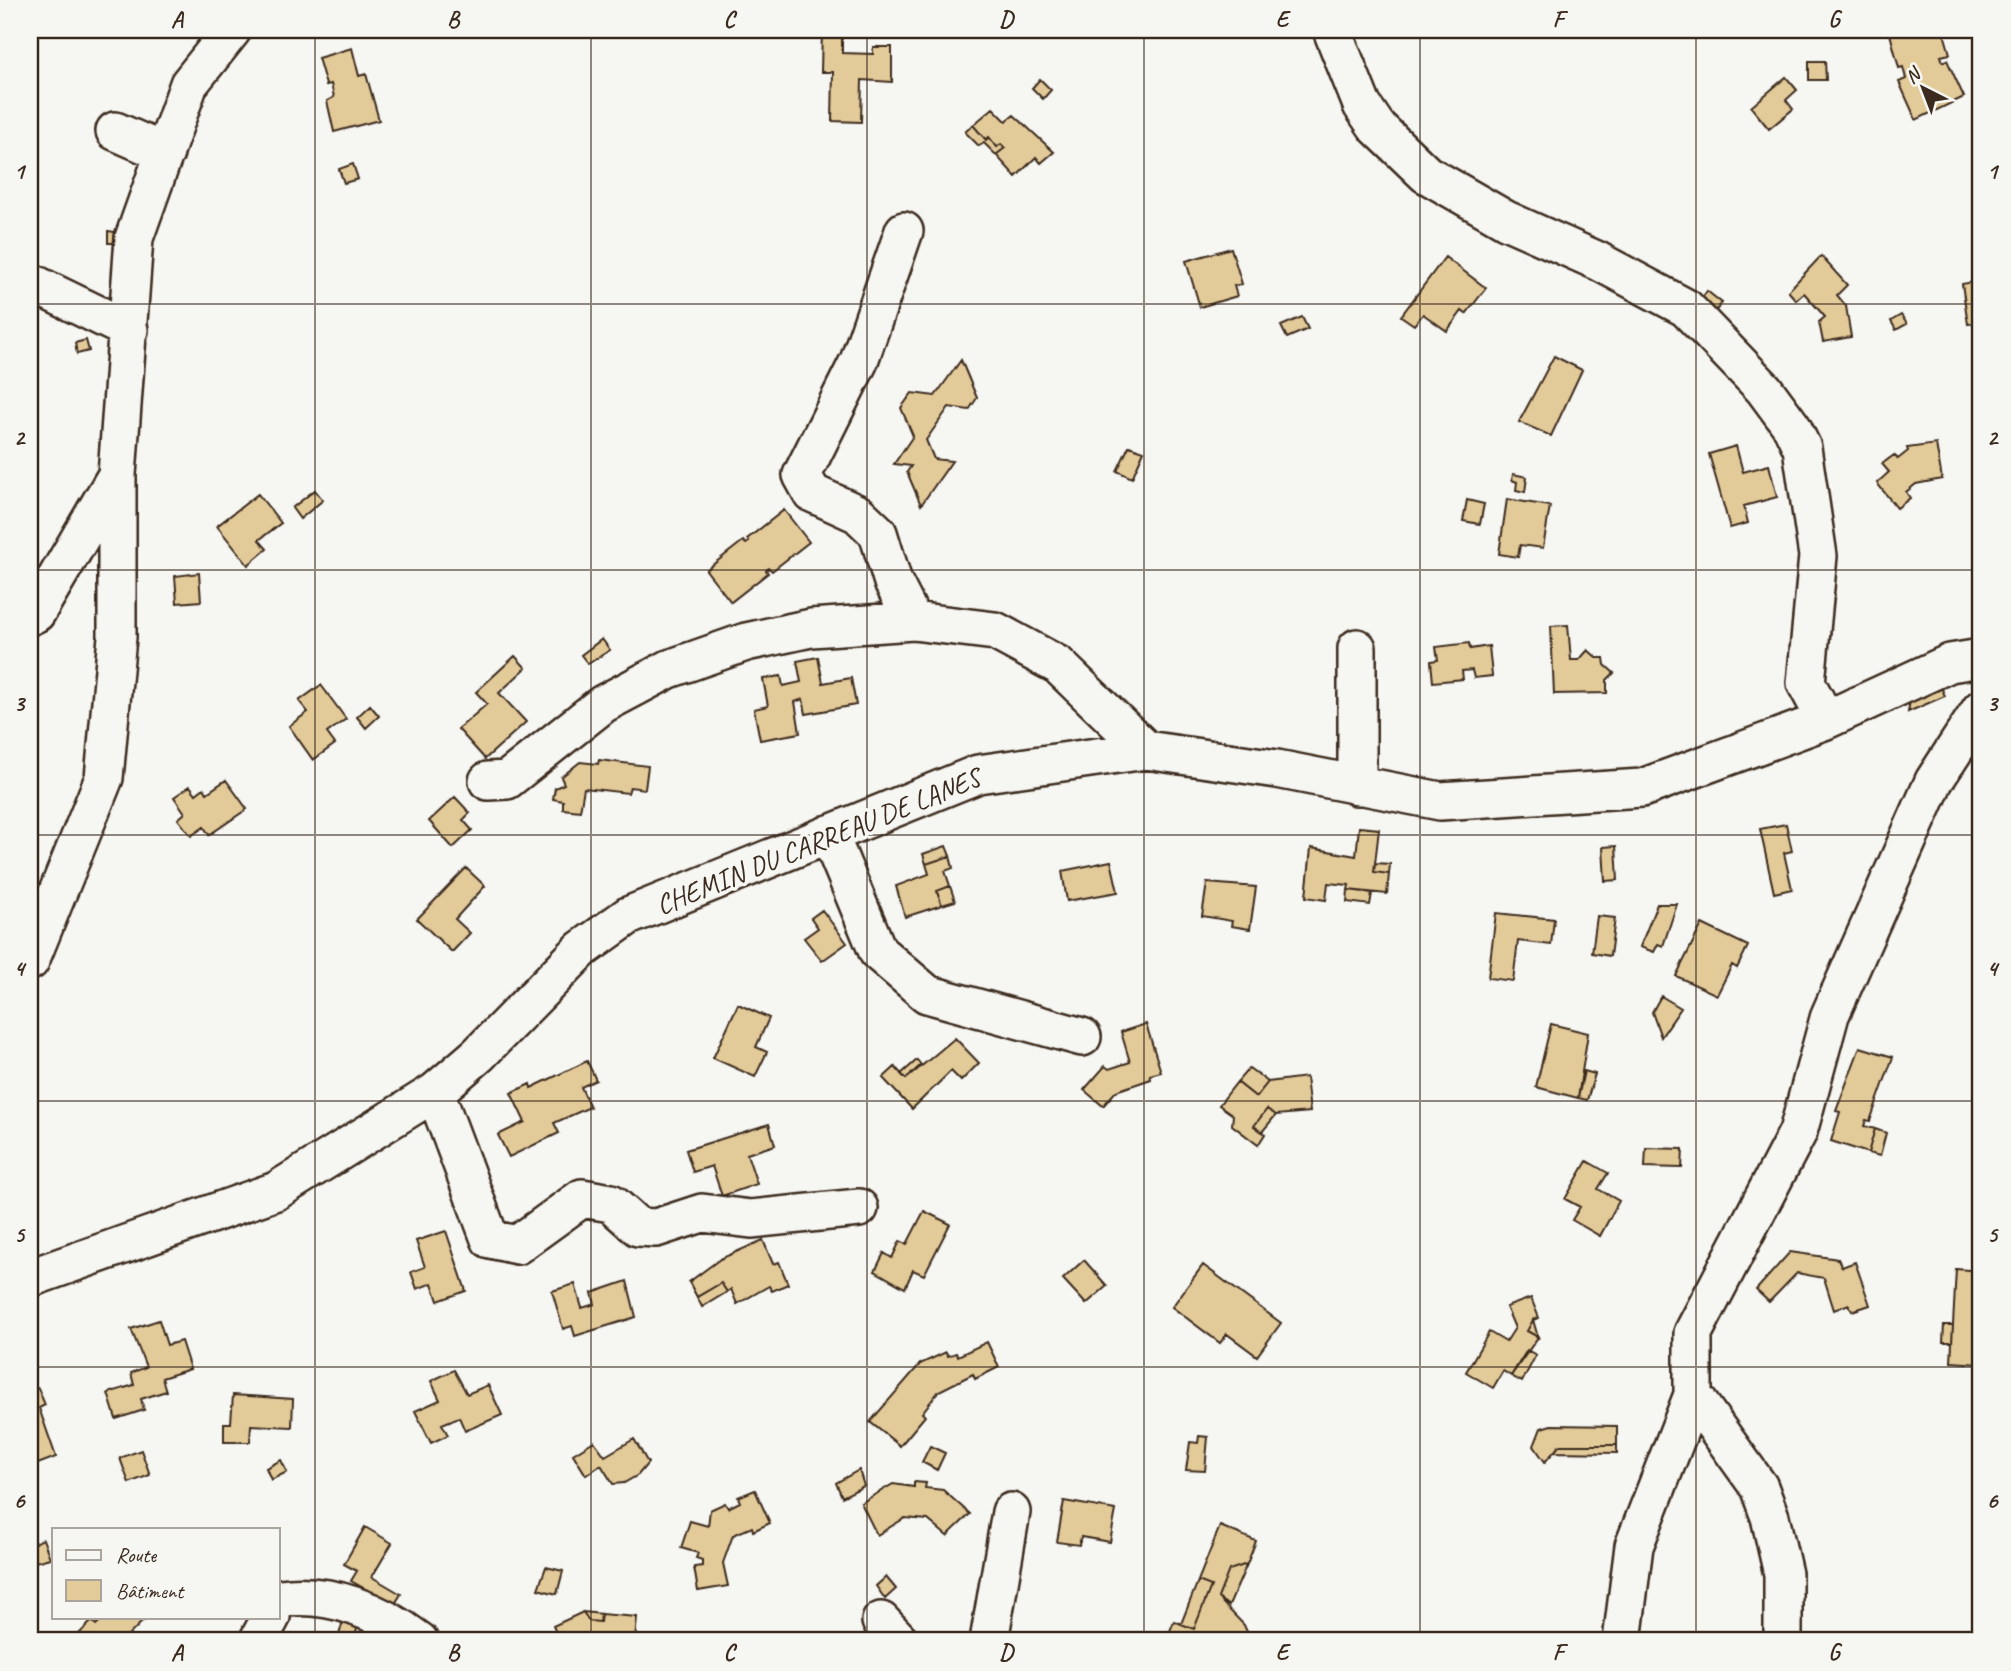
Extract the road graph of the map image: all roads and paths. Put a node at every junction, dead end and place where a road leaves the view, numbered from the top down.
1 (232, 30) edge
2 (1332, 30) edge
3 (115, 131) dead end
4 (165, 153) junction
5 (904, 231) dead end
6 (30, 282) edge
7 (130, 330) junction
8 (117, 475) junction
9 (30, 616) edge
10 (914, 621) junction
11 (1357, 648) dead end
12 (1981, 658) edge
13 (1981, 709) edge
14 (1826, 720) junction
15 (1146, 750) junction
16 (488, 781) dead end
17 (1357, 786) junction
18 (829, 834) junction
19 (30, 961) edge
20 (1082, 1037) dead end
21 (435, 1092) junction
22 (859, 1208) dead end
23 (30, 1278) edge
24 (1693, 1395) junction
25 (1011, 1512) dead end
26 (280, 1598) edge
27 (270, 1618) edge
28 (258, 1641) edge
29 (419, 1641) edge
30 (989, 1641) edge
31 (1622, 1641) edge
32 (1783, 1641) edge

1 - 4 street
2 - 14 street
3 - 4 street
4 - 7 street
5 - 10 street
6 - 7 street
7 - 8 street
8 - 9 street
8 - 19 street
10 - 15 street
10 - 16 street
11 - 17 street
12 - 14 street, CHEMIN DU CARREAU DE LANES
13 - 24 street
14 - 17 street, CHEMIN DU CARREAU DE LANES
15 - 17 street, CHEMIN DU CARREAU DE LANES
15 - 18 street, CHEMIN DU CARREAU DE LANES
18 - 20 street
18 - 21 street, CHEMIN DU CARREAU DE LANES
21 - 22 street
21 - 23 street, CHEMIN DU CARREAU DE LANES
24 - 31 street
24 - 32 street
25 - 30 street
26 - 29 street
27 - 28 street

